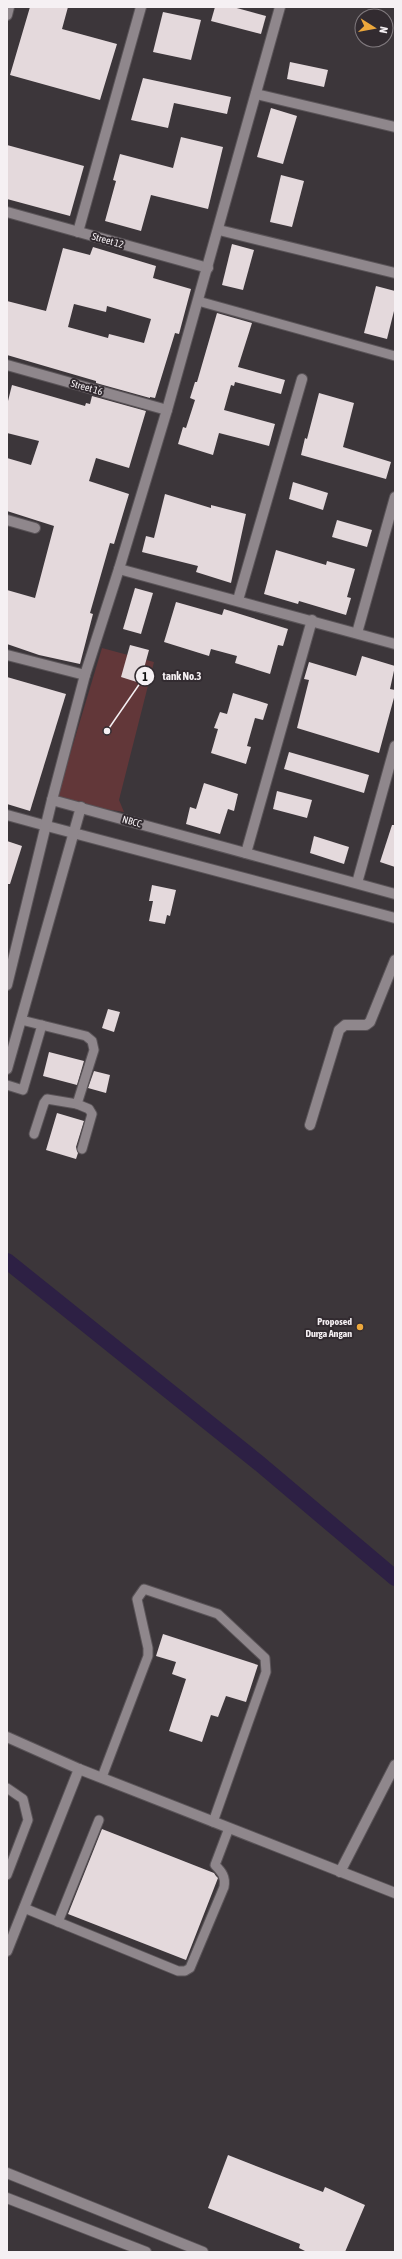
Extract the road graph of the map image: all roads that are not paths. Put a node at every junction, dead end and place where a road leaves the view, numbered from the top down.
1 (9, 7) edge
2 (141, 7) edge
3 (280, 7) edge
4 (7, 14) edge
5 (256, 94) junction
6 (395, 126) edge
7 (7, 212) edge
8 (219, 230) junction
9 (78, 232) junction
10 (208, 268) junction
11 (395, 273) edge
12 (198, 301) junction
13 (395, 356) edge
14 (9, 365) edge
15 (7, 376) edge
16 (302, 379) dead end
17 (167, 410) junction
18 (395, 497) edge
19 (7, 520) edge
20 (35, 528) dead end
21 (120, 569) junction
22 (238, 600) junction
23 (312, 620) junction
24 (357, 633) junction
25 (395, 644) edge
26 (7, 655) edge
27 (85, 676) junction
28 (395, 746) edge
29 (52, 800) junction
30 (80, 807) junction
31 (7, 815) edge
32 (47, 826) junction
33 (74, 832) junction
34 (246, 853) junction
35 (357, 883) junction
36 (395, 894) edge
37 (395, 918) edge
38 (395, 960) edge
39 (8, 979) edge
40 (21, 1020) junction
41 (42, 1025) junction
42 (7, 1069) edge
43 (7, 1086) edge
44 (77, 1104) junction
45 (310, 1125) dead end
46 (34, 1134) dead end
47 (82, 1149) dead end
48 (7, 1737) edge
49 (395, 1765) edge
50 (79, 1768) junction
51 (102, 1777) junction
52 (7, 1788) edge
53 (99, 1820) dead end
54 (214, 1822) junction
55 (229, 1828) junction
56 (340, 1872) junction
57 (7, 1875) edge
58 (395, 1893) edge
59 (24, 1908) junction
60 (58, 1922) junction
61 (7, 1951) edge
62 (7, 2173) edge
63 (7, 2198) edge
64 (146, 2252) edge
65 (204, 2252) edge

1 - 4 street
2 - 9 street
3 - 5 street
5 - 6 street
5 - 8 street
7 - 9 street, Street 12
8 - 10 street
8 - 11 street
9 - 10 street, Street 12
10 - 12 street
12 - 13 lane
12 - 17 street
14 - 15 street
14 - 17 street, Street 16
16 - 22 street
17 - 21 street
18 - 24 street
19 - 20 street
21 - 22 street
21 - 27 street
22 - 23 street
23 - 24 street
23 - 34 street
24 - 25 street
26 - 27 street
27 - 29 street
28 - 35 street
29 - 30 street, NBCC
29 - 32 street
30 - 33 street
30 - 34 street, NBCC
31 - 32 street
32 - 33 street
32 - 39 street
33 - 37 street
33 - 40 street
34 - 35 street, NBCC
35 - 36 street, NBCC
38 - 45 street
40 - 41 lane
40 - 42 street
41 - 43 lane
41 - 44 lane
44 - 46 lane
44 - 47 lane
48 - 50 street
49 - 56 street
50 - 51 street
50 - 59 street
51 - 54 street
51 - 54 lane
52 - 57 lane
53 - 60 lane
54 - 55 street
55 - 56 street
55 - 60 lane
56 - 58 street
59 - 60 lane
59 - 61 street
62 - 65 street
63 - 64 street

